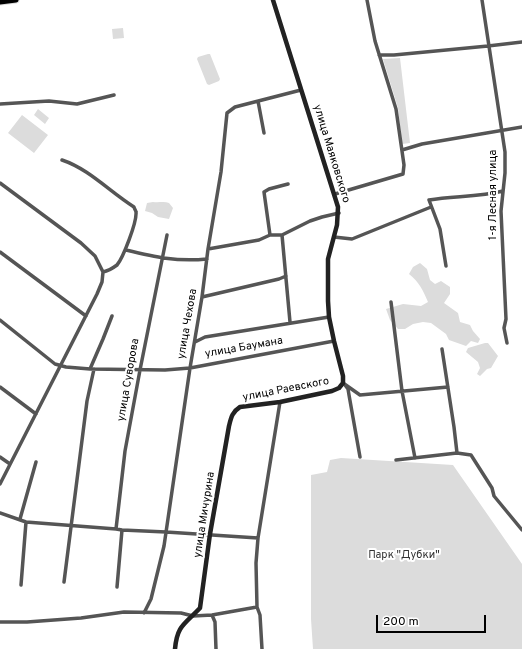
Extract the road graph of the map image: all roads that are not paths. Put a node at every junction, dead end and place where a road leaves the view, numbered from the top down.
1 (16, 0) edge
2 (273, 0) edge
3 (367, 0) edge
4 (482, 0) edge
5 (0, 2) edge
6 (522, 42) edge
7 (488, 46) junction
8 (379, 55) junction
9 (301, 90) junction
10 (114, 95) dead end
11 (258, 101) junction
12 (0, 104) edge
13 (522, 127) edge
14 (501, 131) junction
15 (264, 133) dead end
16 (402, 150) junction
17 (62, 160) dead end
18 (0, 184) edge
19 (288, 184) dead end
20 (503, 191) junction
21 (335, 194) junction
22 (431, 207) junction
23 (338, 213) junction
24 (167, 235) dead end
25 (270, 235) junction
26 (282, 235) junction
27 (334, 236) junction
28 (208, 249) junction
29 (126, 250) junction
30 (0, 252) edge
31 (162, 258) junction
32 (207, 259) junction
33 (446, 266) dead end
34 (103, 272) junction
35 (286, 276) junction
36 (202, 296) junction
37 (391, 302) dead end
38 (86, 316) junction
39 (112, 316) dead end
40 (329, 317) junction
41 (0, 320) edge
42 (290, 322) junction
43 (334, 341) junction
44 (195, 342) junction
45 (507, 343) dead end
46 (442, 349) dead end
47 (61, 366) junction
48 (190, 368) junction
49 (92, 369) junction
50 (140, 370) junction
51 (343, 383) junction
52 (0, 387) edge
53 (448, 387) junction
54 (402, 391) junction
55 (280, 402) junction
56 (36, 414) junction
57 (232, 415) joint
58 (457, 453) junction
59 (0, 457) edge
60 (360, 458) dead end
61 (415, 458) junction
62 (396, 460) dead end
63 (36, 462) dead end
64 (10, 464) junction
65 (0, 484) edge
66 (0, 513) edge
67 (20, 519) junction
68 (26, 522) junction
69 (72, 525) junction
70 (116, 529) junction
71 (122, 530) junction
72 (522, 530) edge
73 (166, 532) junction
74 (210, 534) junction
75 (258, 538) junction
76 (64, 582) dead end
77 (20, 585) dead end
78 (117, 587) dead end
79 (257, 607) junction
80 (144, 613) junction
81 (212, 615) junction
82 (193, 616) junction
83 (0, 622) edge
84 (175, 649) edge
85 (216, 649) edge
86 (262, 649) edge

1 - 5 main road
2 - 9 street, улица Маяковского
3 - 8 street
4 - 7 street, 1-я Лесная улица
6 - 7 street
7 - 8 street
7 - 14 street, 1-я Лесная улица
8 - 16 street
9 - 11 street, улица Чехова
9 - 21 street, улица Маяковского
10 - 12 street
11 - 15 street
11 - 28 street, улица Чехова
13 - 14 street
14 - 16 street
14 - 20 street, 1-я Лесная улица
16 - 21 street
17 - 29 street
18 - 34 street
19 - 25 street
20 - 22 street
20 - 45 street, 1-я Лесная улица
21 - 23 street, улица Маяковского
22 - 27 street
22 - 33 street
23 - 26 street
23 - 27 street, улица Маяковского
24 - 31 street, улица Суворова
25 - 26 street
25 - 28 street
26 - 35 street
27 - 40 street, улица Маяковского
28 - 32 street, улица Чехова
29 - 31 street
29 - 34 street
30 - 38 street
31 - 32 street
31 - 50 street, улица Суворова
32 - 36 street, улица Чехова
34 - 38 street
35 - 36 street
35 - 42 street
36 - 44 street, улица Чехова
37 - 54 street
38 - 47 street
39 - 49 street
40 - 42 street
40 - 43 street, улица Маяковского
41 - 47 street
42 - 44 street
43 - 48 street, улица Баумана
43 - 51 street, улица Маяковского
44 - 48 street, улица Чехова
46 - 53 street
47 - 49 street, улица Баумана
47 - 56 street
48 - 50 street, улица Баумана
48 - 73 street, улица Чехова
49 - 50 street, улица Баумана
49 - 69 street
50 - 70 street, улица Суворова
51 - 54 street
51 - 55 street, улица Раевского
51 - 60 street, улица Маяковского
52 - 56 street
53 - 54 street
53 - 58 street
54 - 61 street
55 - 57 street, улица Раевского
55 - 75 street
56 - 64 street
57 - 74 street, улица Мичурина
58 - 61 street
58 - 72 street
59 - 64 street
61 - 62 street
63 - 67 street
64 - 65 street
66 - 67 street
67 - 68 street
68 - 69 street
68 - 77 street
69 - 70 street
69 - 76 street
70 - 71 street
71 - 73 street
71 - 78 street
73 - 74 street
73 - 80 street, улица Чехова
74 - 75 street
74 - 82 street, улица Мичурина
75 - 79 street
79 - 81 street
79 - 86 street
80 - 82 street
80 - 83 street
81 - 82 street
81 - 85 street
82 - 84 street, улица Мичурина

